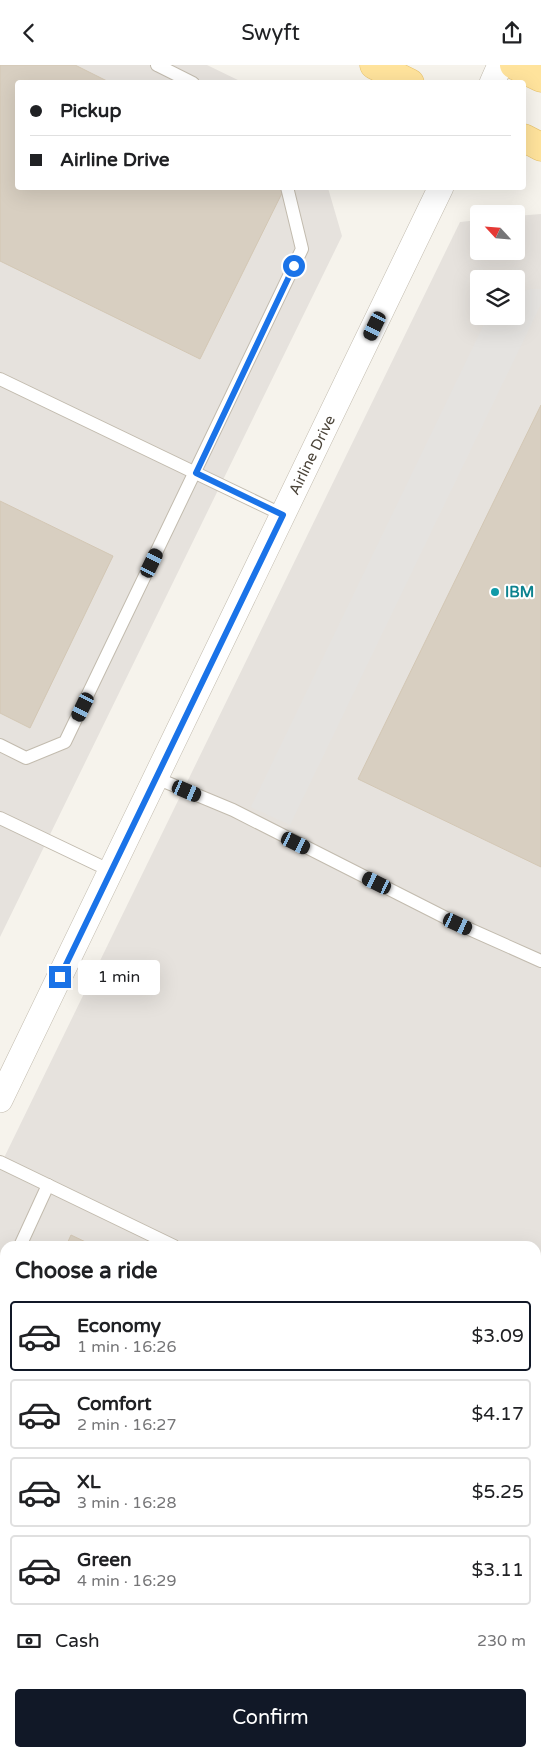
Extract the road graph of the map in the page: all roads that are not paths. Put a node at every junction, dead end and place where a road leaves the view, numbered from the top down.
1 (157, 65) edge
2 (374, 65) edge
3 (500, 65) edge
4 (514, 65) edge
5 (541, 78) edge
6 (187, 80) edge
7 (404, 80) edge
8 (493, 80) edge
9 (526, 139) edge
10 (541, 147) edge
11 (288, 190) edge
12 (440, 190) edge
13 (0, 379) edge
14 (196, 473) junction
15 (283, 515) junction
16 (0, 745) edge
17 (156, 778) junction
18 (0, 819) edge
19 (111, 871) junction
20 (541, 961) edge
21 (0, 1100) edge
22 (0, 1162) edge
23 (48, 1185) junction
24 (22, 1241) edge
25 (164, 1241) edge

1 - 6 lane
2 - 7 main road
3 - 8 street
4 - 5 main road
9 - 10 main road
11 - 14 lane
12 - 15 street, Airline Drive
13 - 14 lane
14 - 15 lane
14 - 16 lane
15 - 17 street, Airline Drive
17 - 19 street, Airline Drive
17 - 20 lane
18 - 19 lane
19 - 21 street, Airline Drive
22 - 23 lane
23 - 24 lane
23 - 25 lane

